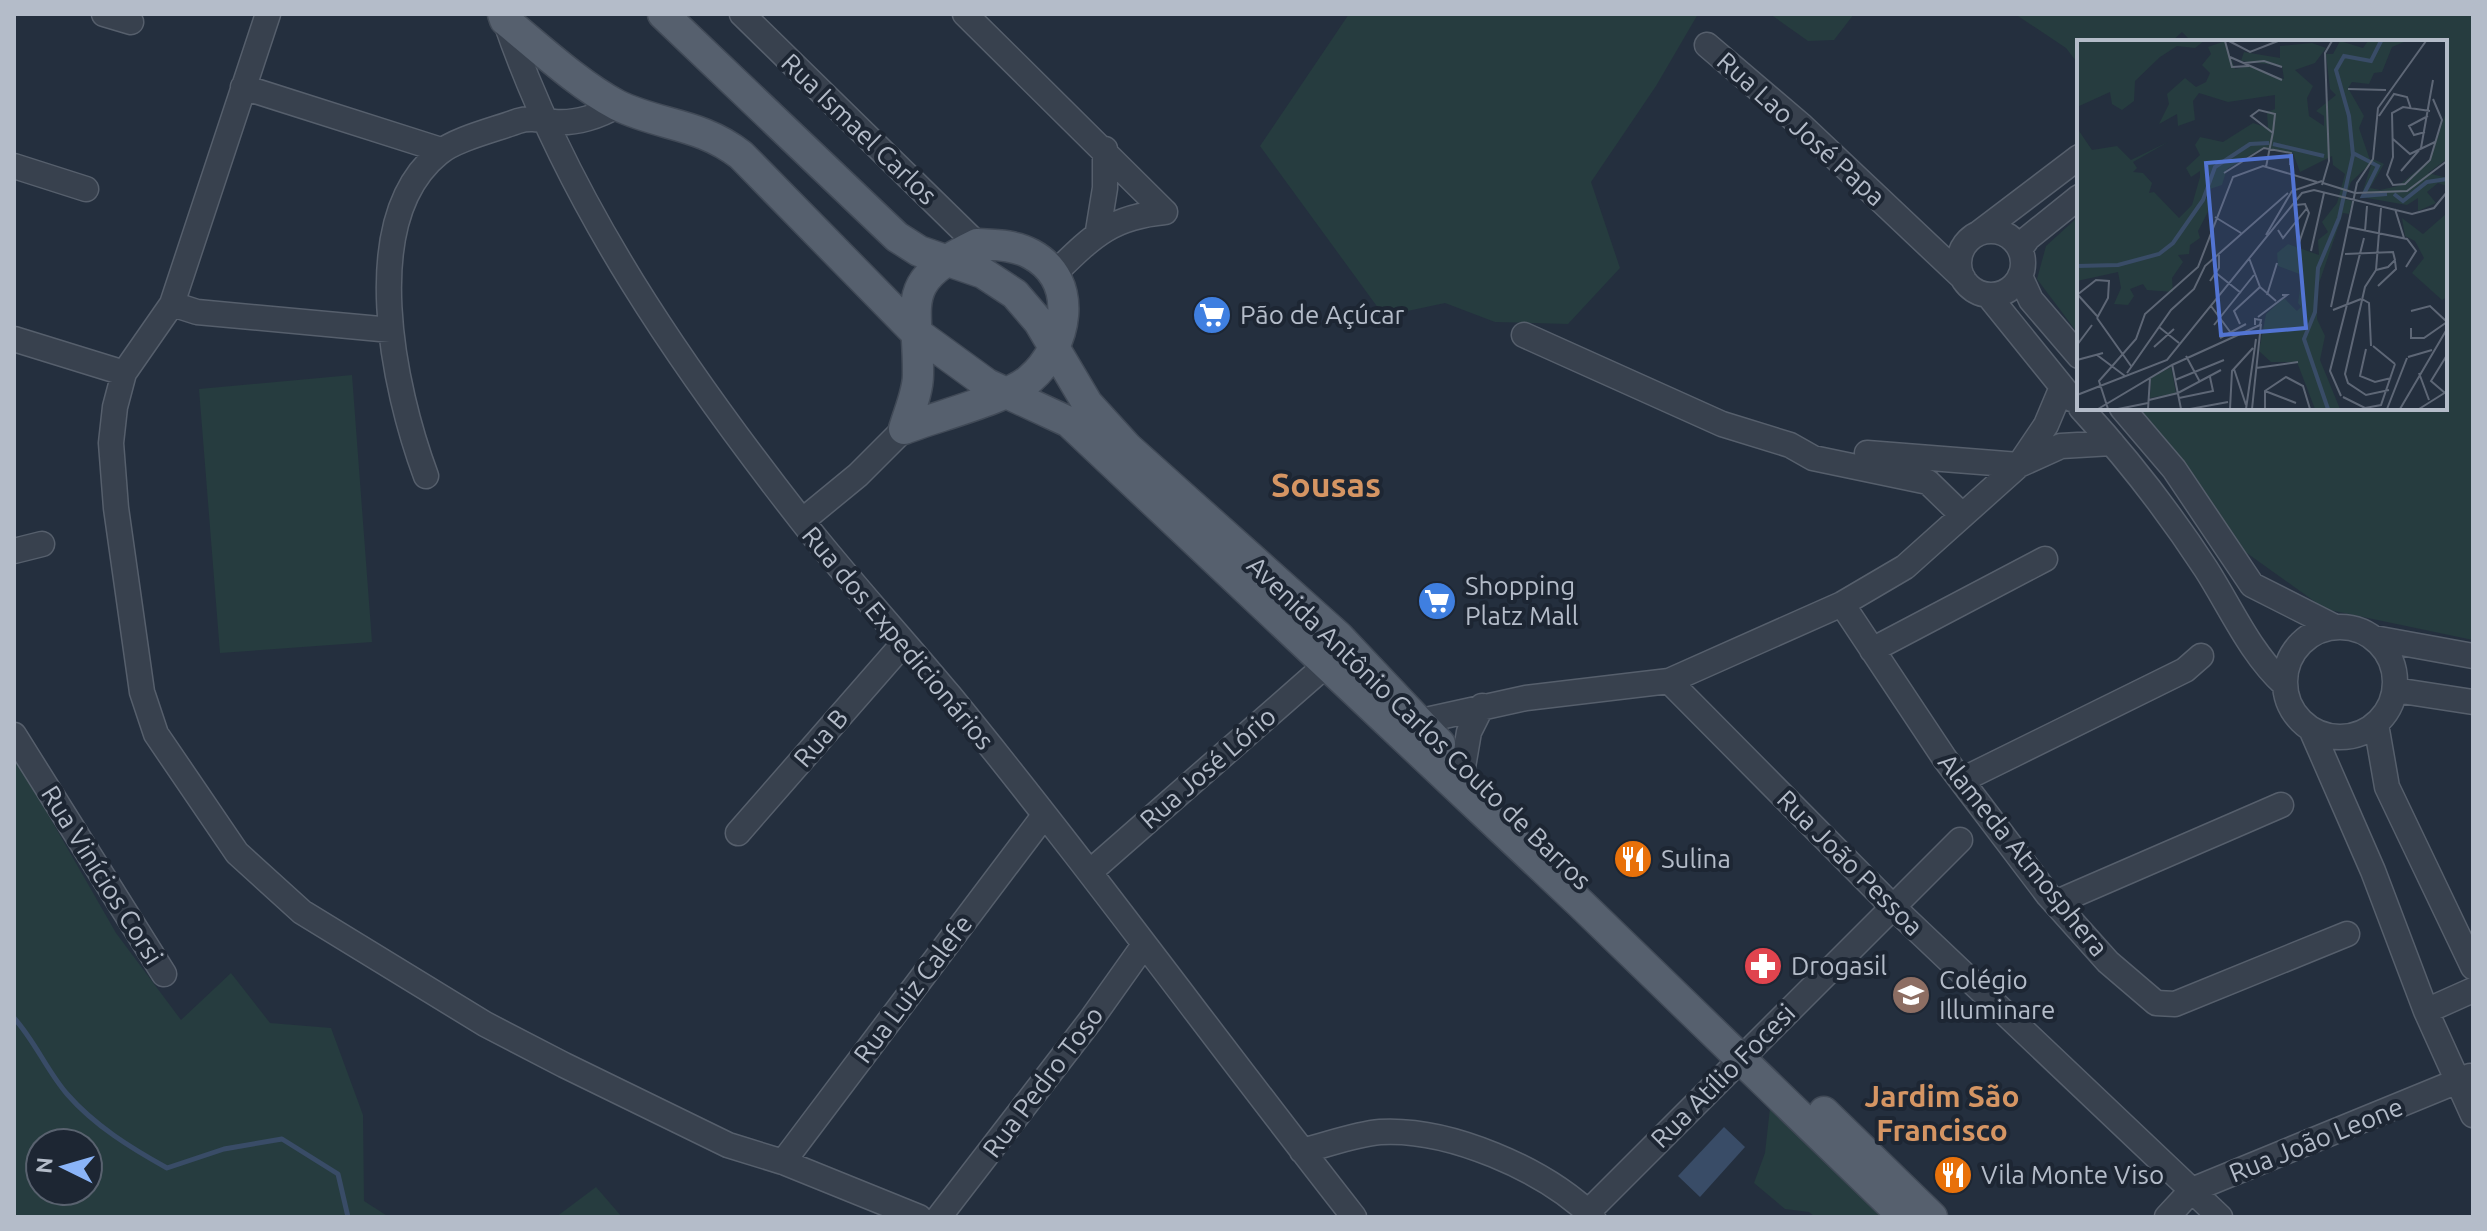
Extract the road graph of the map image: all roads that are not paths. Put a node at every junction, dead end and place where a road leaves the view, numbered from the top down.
1 (104, 14) edge
2 (268, 14) edge
3 (663, 14) edge
4 (742, 14) edge
5 (965, 14) edge
6 (504, 17) edge
7 (131, 22) dead end
8 (1707, 45) dead end
9 (243, 87) junction
10 (618, 105) junction
11 (546, 120) junction
12 (1105, 149) junction
13 (441, 150) junction
14 (2077, 159) edge
15 (14, 166) edge
16 (86, 189) dead end
17 (2077, 199) edge
18 (1894, 212) junction
19 (1098, 231) junction
20 (1977, 234) junction
21 (977, 244) junction
22 (2020, 249) junction
23 (946, 259) junction
24 (1055, 273) junction
25 (2020, 276) junction
26 (1963, 278) junction
27 (1988, 295) junction
28 (172, 304) junction
29 (391, 330) junction
30 (914, 331) junction
31 (1524, 335) dead end
32 (14, 339) edge
33 (1053, 349) junction
34 (2077, 354) edge
35 (124, 373) junction
36 (2062, 387) junction
37 (1009, 392) junction
38 (2077, 404) edge
39 (2083, 410) edge
40 (2124, 410) edge
41 (904, 429) junction
42 (2112, 443) junction
43 (1790, 445) junction
44 (2019, 465) junction
45 (426, 476) dead end
46 (1962, 515) junction
47 (802, 521) junction
48 (42, 544) dead end
49 (14, 551) edge
50 (2045, 559) dead end
51 (1842, 604) junction
52 (2333, 626) junction
53 (2374, 638) junction
54 (903, 644) junction
55 (1872, 650) junction
56 (2201, 656) dead end
57 (2473, 656) edge
58 (1326, 665) junction
59 (1669, 681) junction
60 (2285, 685) junction
61 (2395, 690) junction
62 (2473, 702) edge
63 (1482, 706) junction
64 (1417, 722) junction
65 (2376, 724) junction
66 (2311, 729) junction
67 (14, 735) edge
68 (1463, 767) junction
69 (1962, 780) junction
70 (2281, 805) dead end
71 (1043, 817) junction
72 (738, 833) dead end
73 (1960, 840) dead end
74 (1091, 871) junction
75 (2055, 903) junction
76 (1893, 907) junction
77 (2347, 934) dead end
78 (1144, 945) junction
79 (2473, 967) edge
80 (164, 974) dead end
81 (2473, 990) edge
82 (2426, 1011) junction
83 (1746, 1053) junction
84 (2466, 1078) edge
85 (2473, 1115) edge
86 (1302, 1151) junction
87 (783, 1162) junction
88 (2192, 1190) junction
89 (1590, 1215) edge
90 (919, 1217) edge
91 (939, 1217) edge
92 (1354, 1217) edge
93 (1904, 1217) edge
94 (1932, 1217) edge
95 (2167, 1217) edge
96 (2220, 1217) edge

1 - 7 street
2 - 9 street
3 - 23 main road, Avenida Antônio Carlos Couto de Barros
4 - 21 street, Rua Ismael Carlos
5 - 12 street
6 - 10 main road, Avenida Antônio Carlos Couto de Barros
6 - 11 street, Rua dos Expedicionários
8 - 18 street, Rua Lao José Papa
9 - 13 street
9 - 28 street
10 - 11 street
10 - 30 main road, Avenida Antônio Carlos Couto de Barros
11 - 13 street
11 - 47 street, Rua dos Expedicionários
12 - 19 street
12 - 19 street
13 - 29 street
14 - 20 street
15 - 16 street
17 - 22 street
18 - 20 street, Rua Lao José Papa
18 - 26 street, Rua Lao José Papa
19 - 24 street
20 - 22 street
20 - 26 street
21 - 23 main road
21 - 24 main road
22 - 25 street
23 - 30 main road
23 - 33 main road, Avenida Antônio Carlos Couto de Barros
24 - 33 main road
25 - 27 street
25 - 34 street
26 - 27 street
27 - 36 street
28 - 29 street
28 - 35 street
29 - 45 street
30 - 37 main road, Avenida Antônio Carlos Couto de Barros
30 - 41 main road
31 - 43 street
32 - 35 street
33 - 37 main road
33 - 64 main road, Avenida Antônio Carlos Couto de Barros
35 - 87 street
36 - 38 street
36 - 44 street
37 - 41 main road
37 - 58 main road, Avenida Antônio Carlos Couto de Barros
39 - 42 street
40 - 52 street
41 - 47 street
42 - 44 street
42 - 60 street
43 - 44 street
43 - 46 street
44 - 46 street
46 - 51 street
47 - 54 street, Rua dos Expedicionários
48 - 49 street
50 - 55 street
51 - 55 street, Alameda Atmosphera
51 - 59 street
52 - 53 street
52 - 60 street
53 - 57 street
53 - 61 street
54 - 71 street, Rua dos Expedicionários
54 - 72 street, Rua B
55 - 69 street, Alameda Atmosphera
56 - 69 street
58 - 74 street, Rua José Lório
58 - 83 main road, Avenida Antônio Carlos Couto de Barros
59 - 63 street
59 - 76 street, Rua João Pessoa
60 - 66 street
61 - 62 street
61 - 65 street
63 - 64 street
63 - 68 street
64 - 68 main road, Avenida Antônio Carlos Couto de Barros
65 - 66 street
65 - 79 street
66 - 82 street
67 - 80 street, Rua Vinícios Corsi
68 - 83 main road, Avenida Antônio Carlos Couto de Barros
69 - 75 street, Alameda Atmosphera
70 - 75 street
71 - 74 street, Rua dos Expedicionários
71 - 87 street, Rua Luiz Calefe
73 - 76 street, Rua Atílio Focesi
74 - 78 street, Rua dos Expedicionários
75 - 77 street, Alameda Atmosphera
76 - 83 street, Rua Atílio Focesi
76 - 88 street, Rua João Pessoa
78 - 86 street, Rua dos Expedicionários
78 - 91 street, Rua Pedro Toso
81 - 82 street
82 - 84 street
83 - 89 street, Rua Atílio Focesi
83 - 93 main road, Avenida Antônio Carlos Couto de Barros
83 - 94 main road, Avenida Antônio Carlos Couto de Barros
84 - 85 street
84 - 88 street, Rua João Leone
86 - 89 street
86 - 92 street, Rua dos Expedicionários
87 - 90 street
88 - 95 street, Rua João Leone
88 - 96 street, Rua João Pessoa

